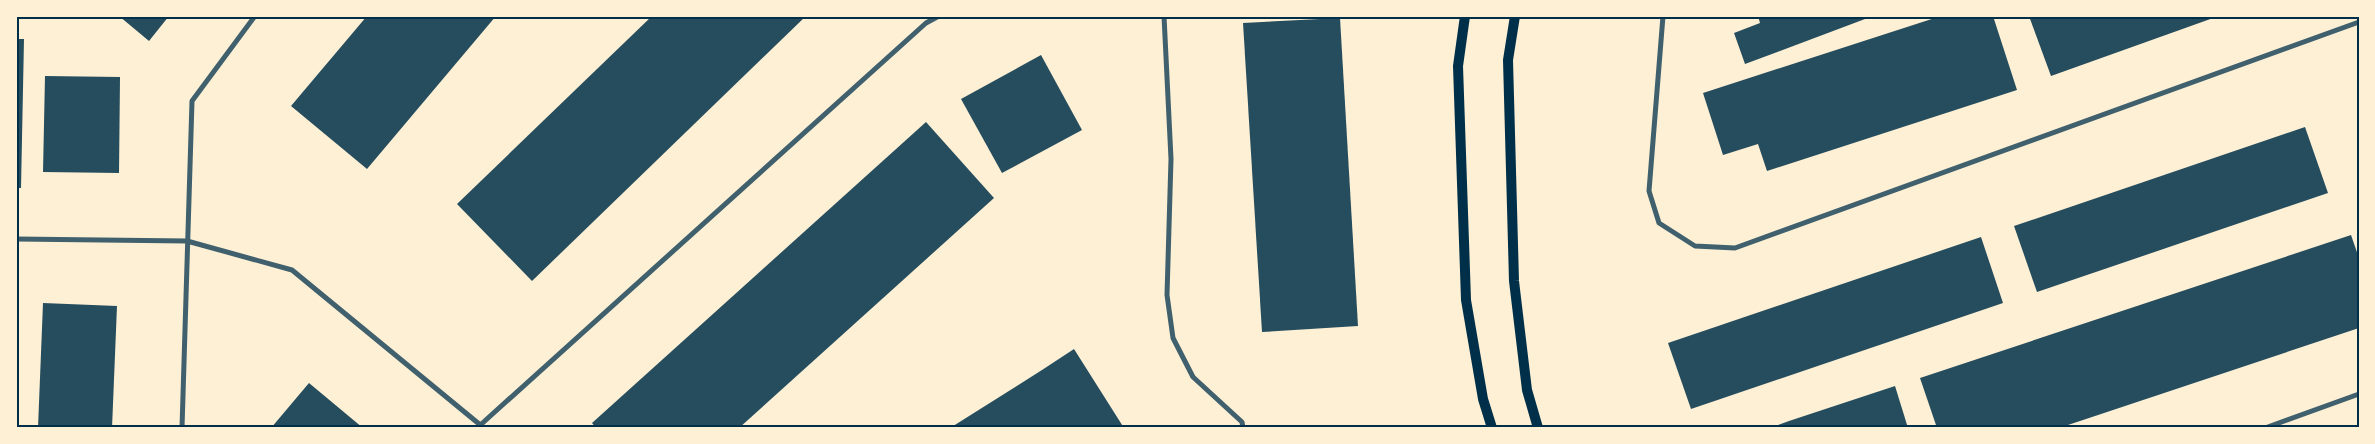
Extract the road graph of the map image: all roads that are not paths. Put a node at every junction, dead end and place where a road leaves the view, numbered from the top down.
1 (255, 16) edge
2 (939, 16) edge
3 (1164, 16) edge
4 (1465, 16) edge
5 (1515, 16) edge
6 (1663, 16) edge
7 (2359, 22) edge
8 (16, 239) edge
9 (188, 241) junction
10 (2359, 394) edge
11 (481, 426) edge
12 (182, 428) edge
13 (1242, 428) edge
14 (1492, 428) edge
15 (1538, 428) edge
16 (2264, 428) edge

1 - 9 street
2 - 11 street
3 - 13 street
4 - 14 main road
5 - 15 main road
6 - 7 street
8 - 9 street
9 - 11 street
9 - 12 street
10 - 16 street

